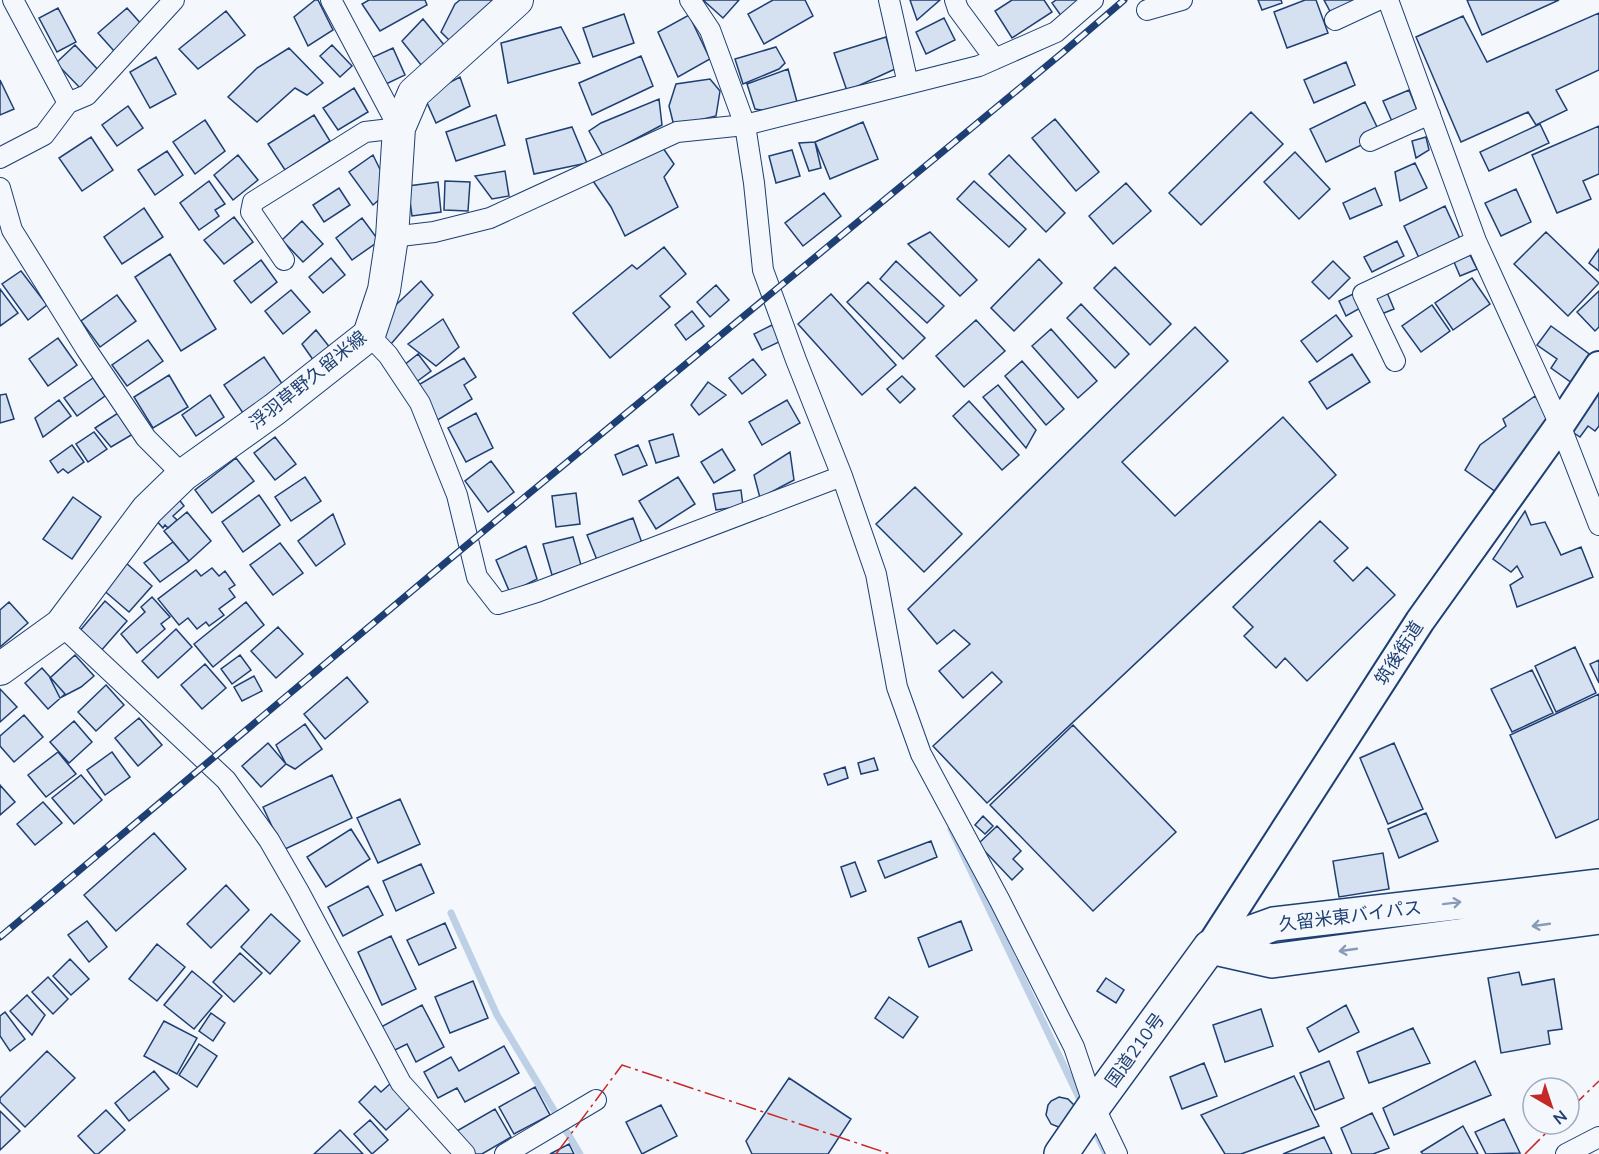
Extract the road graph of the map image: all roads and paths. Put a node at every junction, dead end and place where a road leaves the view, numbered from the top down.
1 (13, 0) edge
2 (174, 0) edge
3 (331, 0) edge
4 (517, 0) edge
5 (690, 0) edge
6 (889, 0) edge
7 (955, 0) edge
8 (1093, 0) edge
9 (1182, 0) edge
10 (1378, 0) edge
11 (1388, 0) edge
12 (1147, 9) dead end
13 (1335, 20) dead end
14 (994, 60) junction
15 (908, 84) junction
16 (68, 103) junction
17 (1430, 114) junction
18 (745, 125) junction
19 (399, 128) junction
20 (1370, 141) dead end
21 (0, 158) edge
22 (0, 188) edge
23 (392, 237) junction
24 (1476, 241) junction
25 (284, 260) dead end
26 (369, 335) junction
27 (1395, 362) dead end
28 (1599, 366) edge
29 (1560, 425) junction
30 (183, 475) junction
31 (842, 476) junction
32 (1599, 525) edge
33 (61, 625) junction
34 (0, 669) edge
35 (1599, 886) edge
36 (1599, 917) edge
37 (1210, 947) junction
38 (596, 1100) dead end
39 (1094, 1106) junction
40 (1599, 1137) edge
41 (465, 1154) edge
42 (505, 1154) edge
43 (1061, 1154) edge
44 (1117, 1154) edge
45 (1566, 1154) edge

1 - 16 street
2 - 16 street
3 - 19 street
4 - 19 main road, 浮羽草野久留米線
5 - 18 street
6 - 15 street
7 - 14 street
8 - 14 street
9 - 12 street
10 - 13 street
11 - 17 street
14 - 15 street
15 - 18 street
16 - 21 street
17 - 20 street
17 - 24 street
18 - 23 street
18 - 31 street
19 - 23 main road, 浮羽草野久留米線
19 - 25 street
22 - 30 street
23 - 26 main road, 浮羽草野久留米線
24 - 27 street
24 - 29 street
26 - 30 main road, 浮羽草野久留米線
26 - 31 street
28 - 29 street, 筑後街道
29 - 32 street
29 - 37 street, 筑後街道
30 - 33 main road, 浮羽草野久留米線
31 - 39 street
33 - 34 main road, 浮羽草野久留米線
33 - 41 street
37 -> 35 highway, 久留米東バイパス
36 -> 37 highway, 久留米東バイパス
37 - 39 highway, 国道210号
38 - 42 street
39 - 43 highway, 国道210号
39 - 44 street
40 - 45 street

